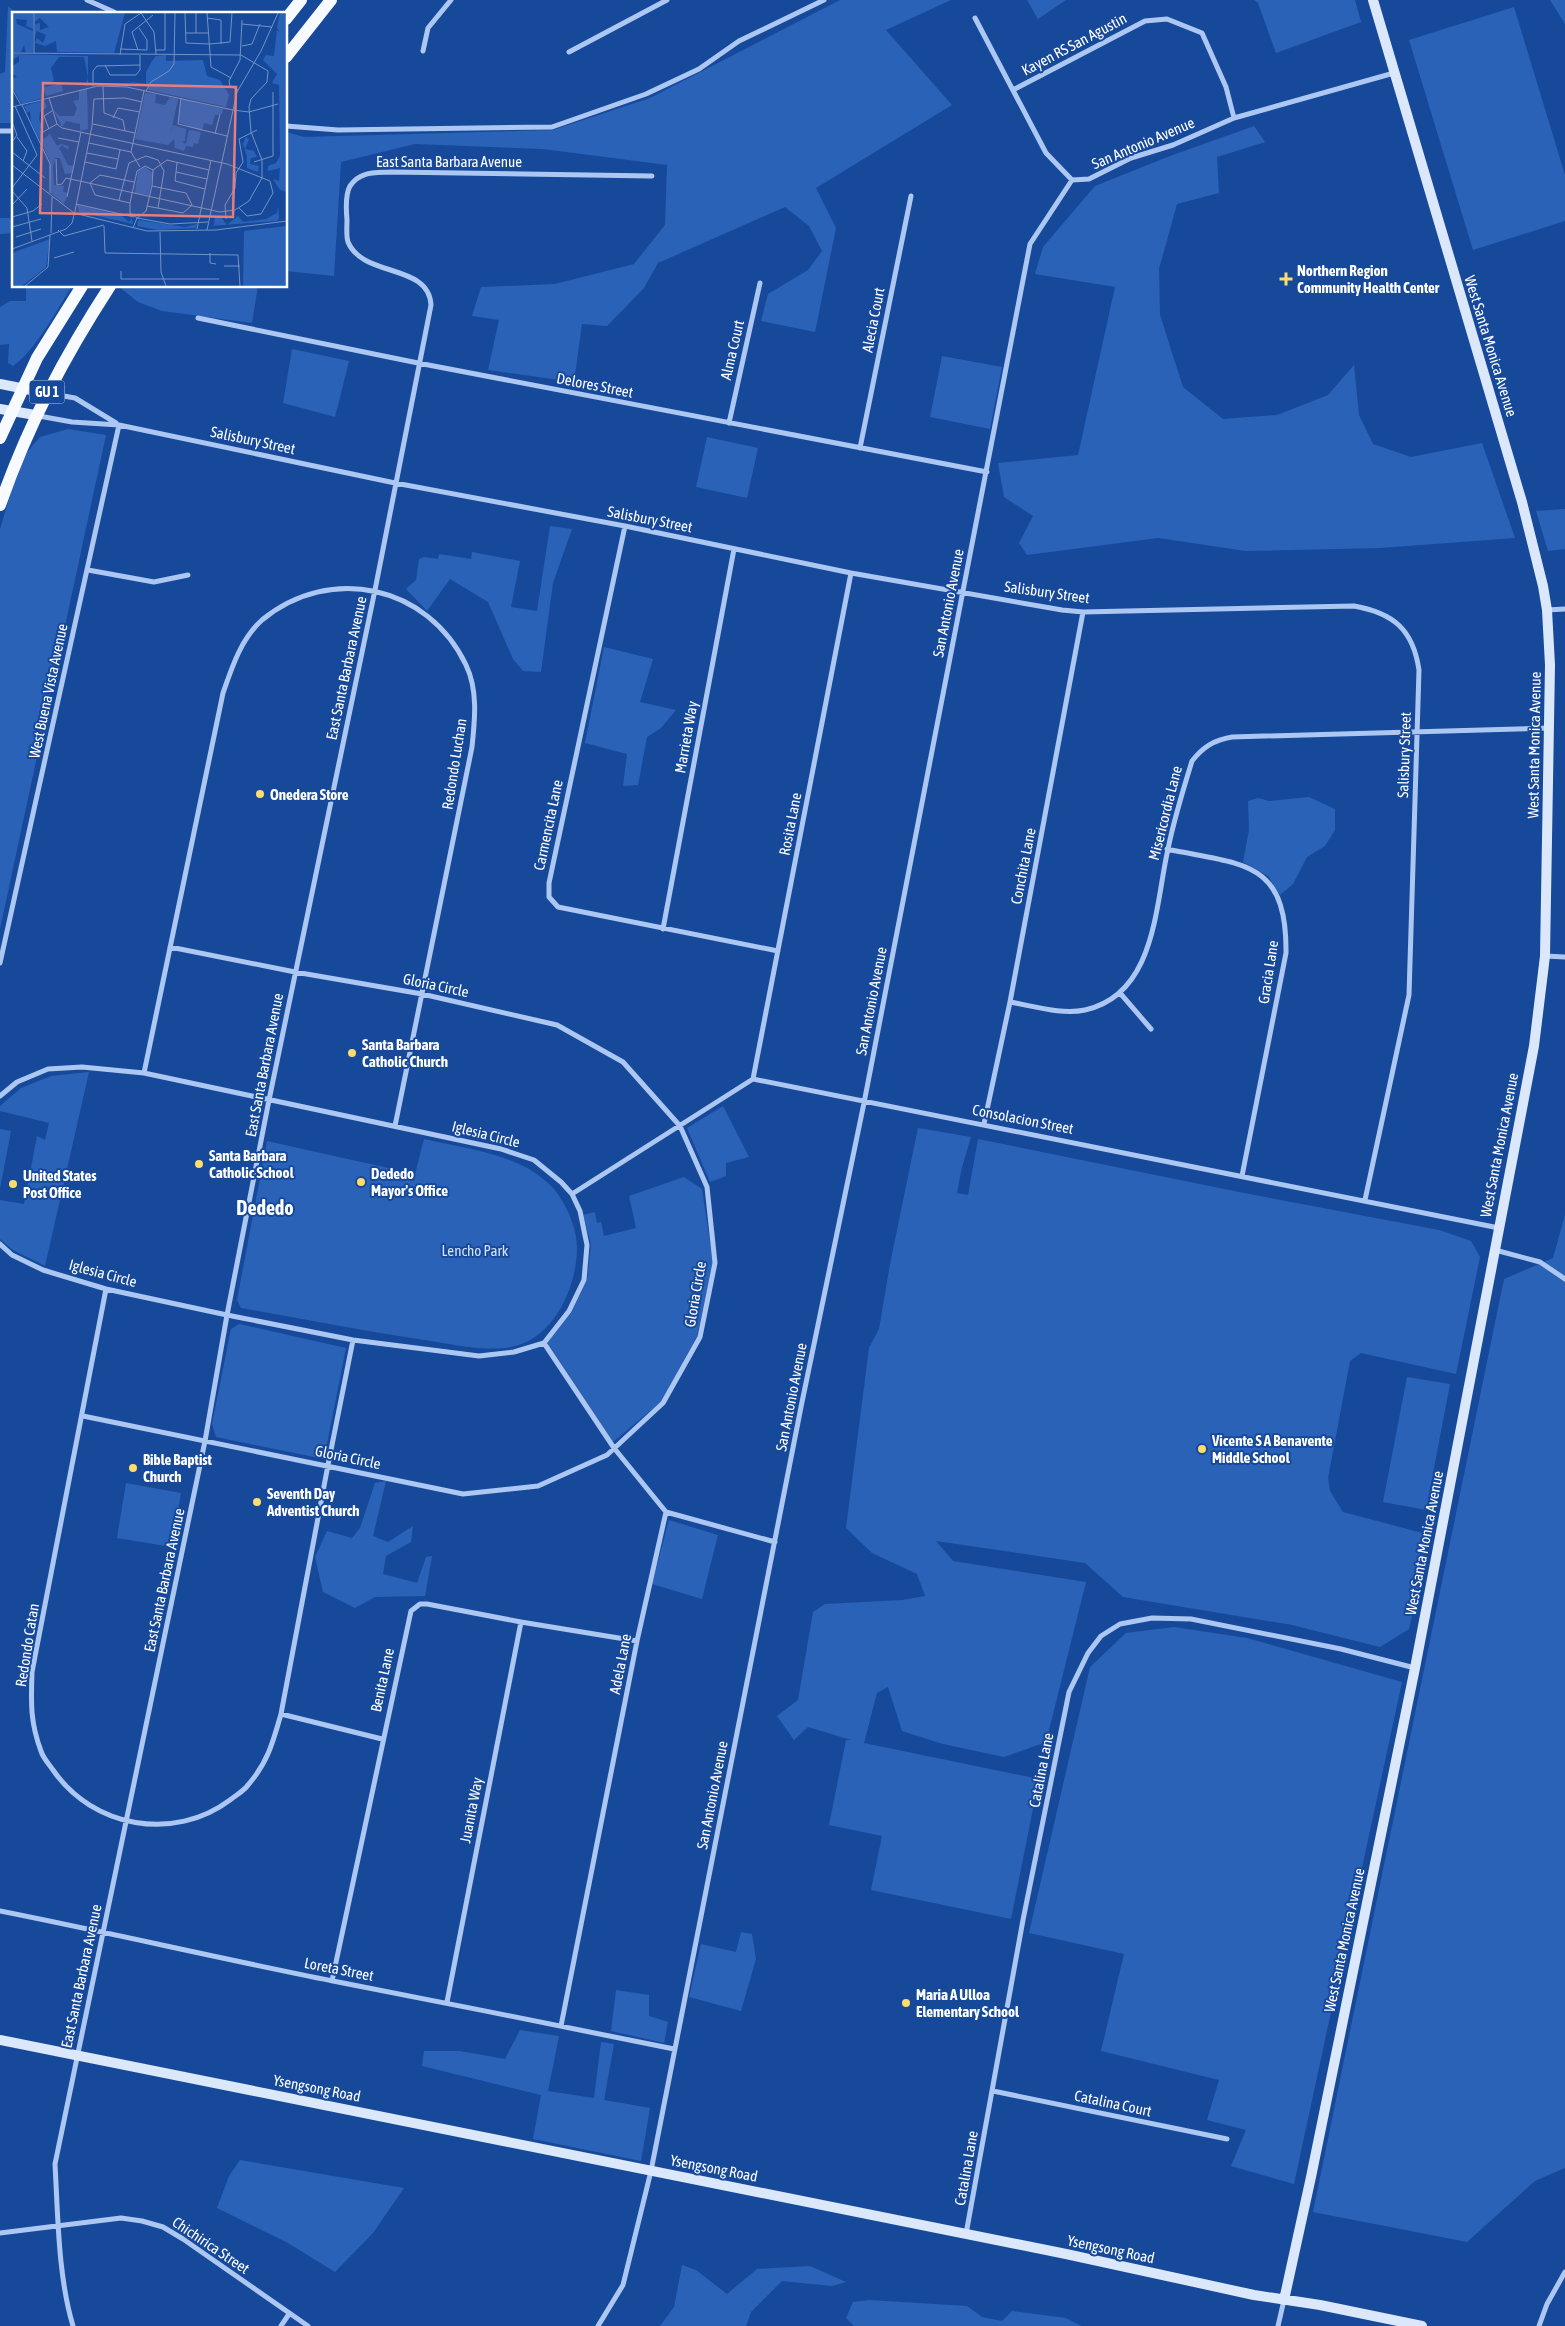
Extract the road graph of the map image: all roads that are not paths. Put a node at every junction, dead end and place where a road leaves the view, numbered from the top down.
1 (87, 0) edge
2 (301, 0) edge
3 (331, 0) edge
4 (451, 0) edge
5 (667, 0) edge
6 (824, 0) edge
7 (1373, 0) edge
8 (114, 12) dead end
9 (288, 16) edge
10 (975, 18) dead end
11 (422, 52) dead end
12 (569, 52) dead end
13 (288, 54) edge
14 (1394, 73) junction
15 (1013, 90) junction
16 (1234, 118) junction
17 (288, 126) edge
18 (652, 176) dead end
19 (1072, 180) junction
20 (911, 196) dead end
21 (760, 283) dead end
22 (81, 288) edge
23 (109, 288) edge
24 (198, 318) dead end
25 (418, 363) junction
26 (0, 384) edge
27 (22, 389) junction
28 (46, 393) junction
29 (6, 410) edge
30 (35, 415) junction
31 (729, 423) junction
32 (119, 425) junction
33 (0, 438) edge
34 (860, 448) junction
35 (987, 472) junction
36 (395, 483) junction
37 (0, 505) edge
38 (625, 526) junction
39 (734, 549) junction
40 (88, 570) junction
41 (851, 574) junction
42 (188, 575) dead end
43 (375, 590) junction
44 (963, 591) junction
45 (1565, 609) edge
46 (1547, 610) junction
47 (1083, 612) junction
48 (1549, 728) junction
49 (1418, 732) junction
50 (1168, 849) junction
51 (663, 929) junction
52 (170, 947) junction
53 (778, 951) junction
54 (1545, 956) junction
55 (1565, 957) edge
56 (0, 963) edge
57 (295, 972) junction
58 (1120, 993) junction
59 (422, 994) junction
60 (1010, 1002) junction
61 (1151, 1029) dead end
62 (144, 1073) junction
63 (753, 1079) junction
64 (0, 1096) edge
65 (269, 1100) junction
66 (864, 1102) junction
67 (984, 1124) junction
68 (395, 1126) junction
69 (680, 1126) junction
70 (1242, 1176) junction
71 (572, 1194) junction
72 (1365, 1200) junction
73 (1499, 1228) junction
74 (0, 1244) edge
75 (1495, 1250) junction
76 (1565, 1279) edge
77 (106, 1289) junction
78 (227, 1314) junction
79 (353, 1340) junction
80 (544, 1342) junction
81 (82, 1416) junction
82 (205, 1441) junction
83 (614, 1448) junction
84 (328, 1465) junction
85 (666, 1512) junction
86 (775, 1542) junction
87 (520, 1622) junction
88 (637, 1641) junction
89 (1415, 1668) junction
90 (282, 1714) junction
91 (382, 1739) junction
92 (127, 1822) junction
93 (0, 1911) edge
94 (103, 1931) junction
95 (332, 1981) junction
96 (446, 2002) junction
97 (561, 2026) junction
98 (0, 2040) edge
99 (674, 2049) junction
100 (77, 2055) junction
101 (993, 2091) junction
102 (1227, 2139) dead end
103 (651, 2171) junction
104 (58, 2226) junction
105 (0, 2233) edge
106 (966, 2234) junction
107 (1565, 2272) edge
108 (1284, 2300) junction
109 (289, 2314) junction
110 (73, 2326) edge
111 (280, 2326) edge
112 (308, 2326) edge
113 (598, 2326) edge
114 (1278, 2326) edge
115 (1422, 2326) edge
116 (1539, 2326) edge

1 - 8 street
2 - 9 main road
3 - 13 main road
4 - 11 street
5 - 12 street
6 - 17 street
7 - 14 main road, West Santa Monica Avenue
10 - 15 street
14 - 16 street, San Antonio Avenue
14 - 46 main road, West Santa Monica Avenue
15 - 16 street, Kayen RS San Agustin
15 - 19 street
16 - 19 street, San Antonio Avenue
18 - 25 street, East Santa Barbara Avenue
19 - 35 street, San Antonio Avenue
20 - 34 street, Alecia Court
21 - 31 street, Alma Court
22 - 27 main road, GU 1
23 - 28 main road, GU 1
24 - 25 street, Delores Street
25 - 31 street, Delores Street
25 - 36 street, East Santa Barbara Avenue
26 - 27 main road
27 - 28 main road
27 - 29 main road, GU 1
28 - 30 main road, GU 1
28 - 32 street, Salisbury Street
29 - 30 main road
29 - 33 main road, GU 1
30 - 32 street, Salisbury Street
30 - 37 main road, GU 1
31 - 34 street, Delores Street
32 - 36 street, Salisbury Street
32 - 40 street, West Buena Vista Avenue
34 - 35 street, Delores Street
35 - 44 street, San Antonio Avenue
36 - 38 street, Salisbury Street
36 - 43 street, East Santa Barbara Avenue
38 - 39 street, Salisbury Street
38 - 51 street, Carmencita Lane
39 - 41 street, Salisbury Street
39 - 51 street, Marrieta Way
40 - 42 street
40 - 56 street, West Buena Vista Avenue
41 - 44 street, Salisbury Street
41 - 53 street, Rosita Lane
43 - 52 street, Redondo Luchan
43 - 57 street, East Santa Barbara Avenue
43 - 59 street, Redondo Luchan
44 - 47 street, Salisbury Street
44 - 66 street, San Antonio Avenue
45 - 46 street
46 - 48 main road, West Santa Monica Avenue
47 - 49 street, Salisbury Street
47 - 60 street, Conchita Lane
48 - 49 street, Misericordia Lane
48 - 54 main road, West Santa Monica Avenue
49 - 50 street, Misericordia Lane
49 - 72 street, Salisbury Street
50 - 58 street, Misericordia Lane
50 - 70 street, Gracia Lane
51 - 53 street, Carmencita Lane
52 - 57 street, Gloria Circle
52 - 62 street, Redondo Luchan
53 - 63 street, Rosita Lane
54 - 55 street
54 - 73 main road, West Santa Monica Avenue
57 - 59 street, Gloria Circle
57 - 65 street, East Santa Barbara Avenue
58 - 60 street, Misericordia Lane
58 - 61 street
59 - 68 street, Redondo Luchan
59 - 69 street, Gloria Circle
60 - 67 street, Conchita Lane
62 - 64 street, Iglesia Circle
62 - 65 street, Iglesia Circle
63 - 66 street, Consolacion Street
63 - 69 street
65 - 68 street, Iglesia Circle
65 - 78 street, East Santa Barbara Avenue
66 - 67 street, Consolacion Street
66 - 86 street, San Antonio Avenue
67 - 70 street, Consolacion Street
68 - 71 street, Iglesia Circle
69 - 71 street
69 - 83 street, Gloria Circle
70 - 72 street, Consolacion Street
71 - 80 street, Iglesia Circle
72 - 73 street, Consolacion Street
73 - 75 main road, West Santa Monica Avenue
74 - 77 street, Iglesia Circle
75 - 76 street
75 - 89 main road, West Santa Monica Avenue
77 - 78 street, Iglesia Circle
77 - 81 street, Redondo Catan
78 - 79 street, Iglesia Circle
78 - 82 street, East Santa Barbara Avenue
79 - 80 street, Iglesia Circle
79 - 84 street, Redondo Catan
80 - 83 street
81 - 82 street, Gloria Circle
81 - 92 street, Redondo Catan
82 - 84 street, Gloria Circle
82 - 92 street, East Santa Barbara Avenue
83 - 84 street, Gloria Circle
83 - 85 street
84 - 90 street, Redondo Catan
85 - 86 street
85 - 88 street, Adela Lane
86 - 99 street, San Antonio Avenue
87 - 88 street, Benita Lane
87 - 91 street, Benita Lane
87 - 96 street, Juanita Way
88 - 97 street, Adela Lane
89 - 101 street, Catalina Lane
89 - 108 main road, West Santa Monica Avenue
90 - 91 street
90 - 92 street, Redondo Catan
91 - 95 street, Benita Lane
92 - 94 street, East Santa Barbara Avenue
93 - 94 street, Loreta Street
94 - 95 street, Loreta Street
94 - 100 street, East Santa Barbara Avenue
95 - 96 street, Loreta Street
96 - 97 street, Loreta Street
97 - 99 street, Loreta Street
98 - 100 main road, Ysengsong Road
99 - 103 street, San Antonio Avenue
100 - 103 main road, Ysengsong Road
100 - 104 street, East Santa Barbara Avenue
101 - 102 street, Catalina Court
101 - 106 street, Catalina Lane
103 - 106 main road, Ysengsong Road
103 - 113 street, San Antonio Avenue
104 - 105 street, Chichirica Street
104 - 109 street, Chichirica Street
104 - 110 street, East Santa Barbara Avenue
106 - 108 main road, Ysengsong Road
107 - 116 street
108 - 114 street
108 - 115 main road, Ysengsong Road
109 - 111 street
109 - 112 street, Chichirica Street

